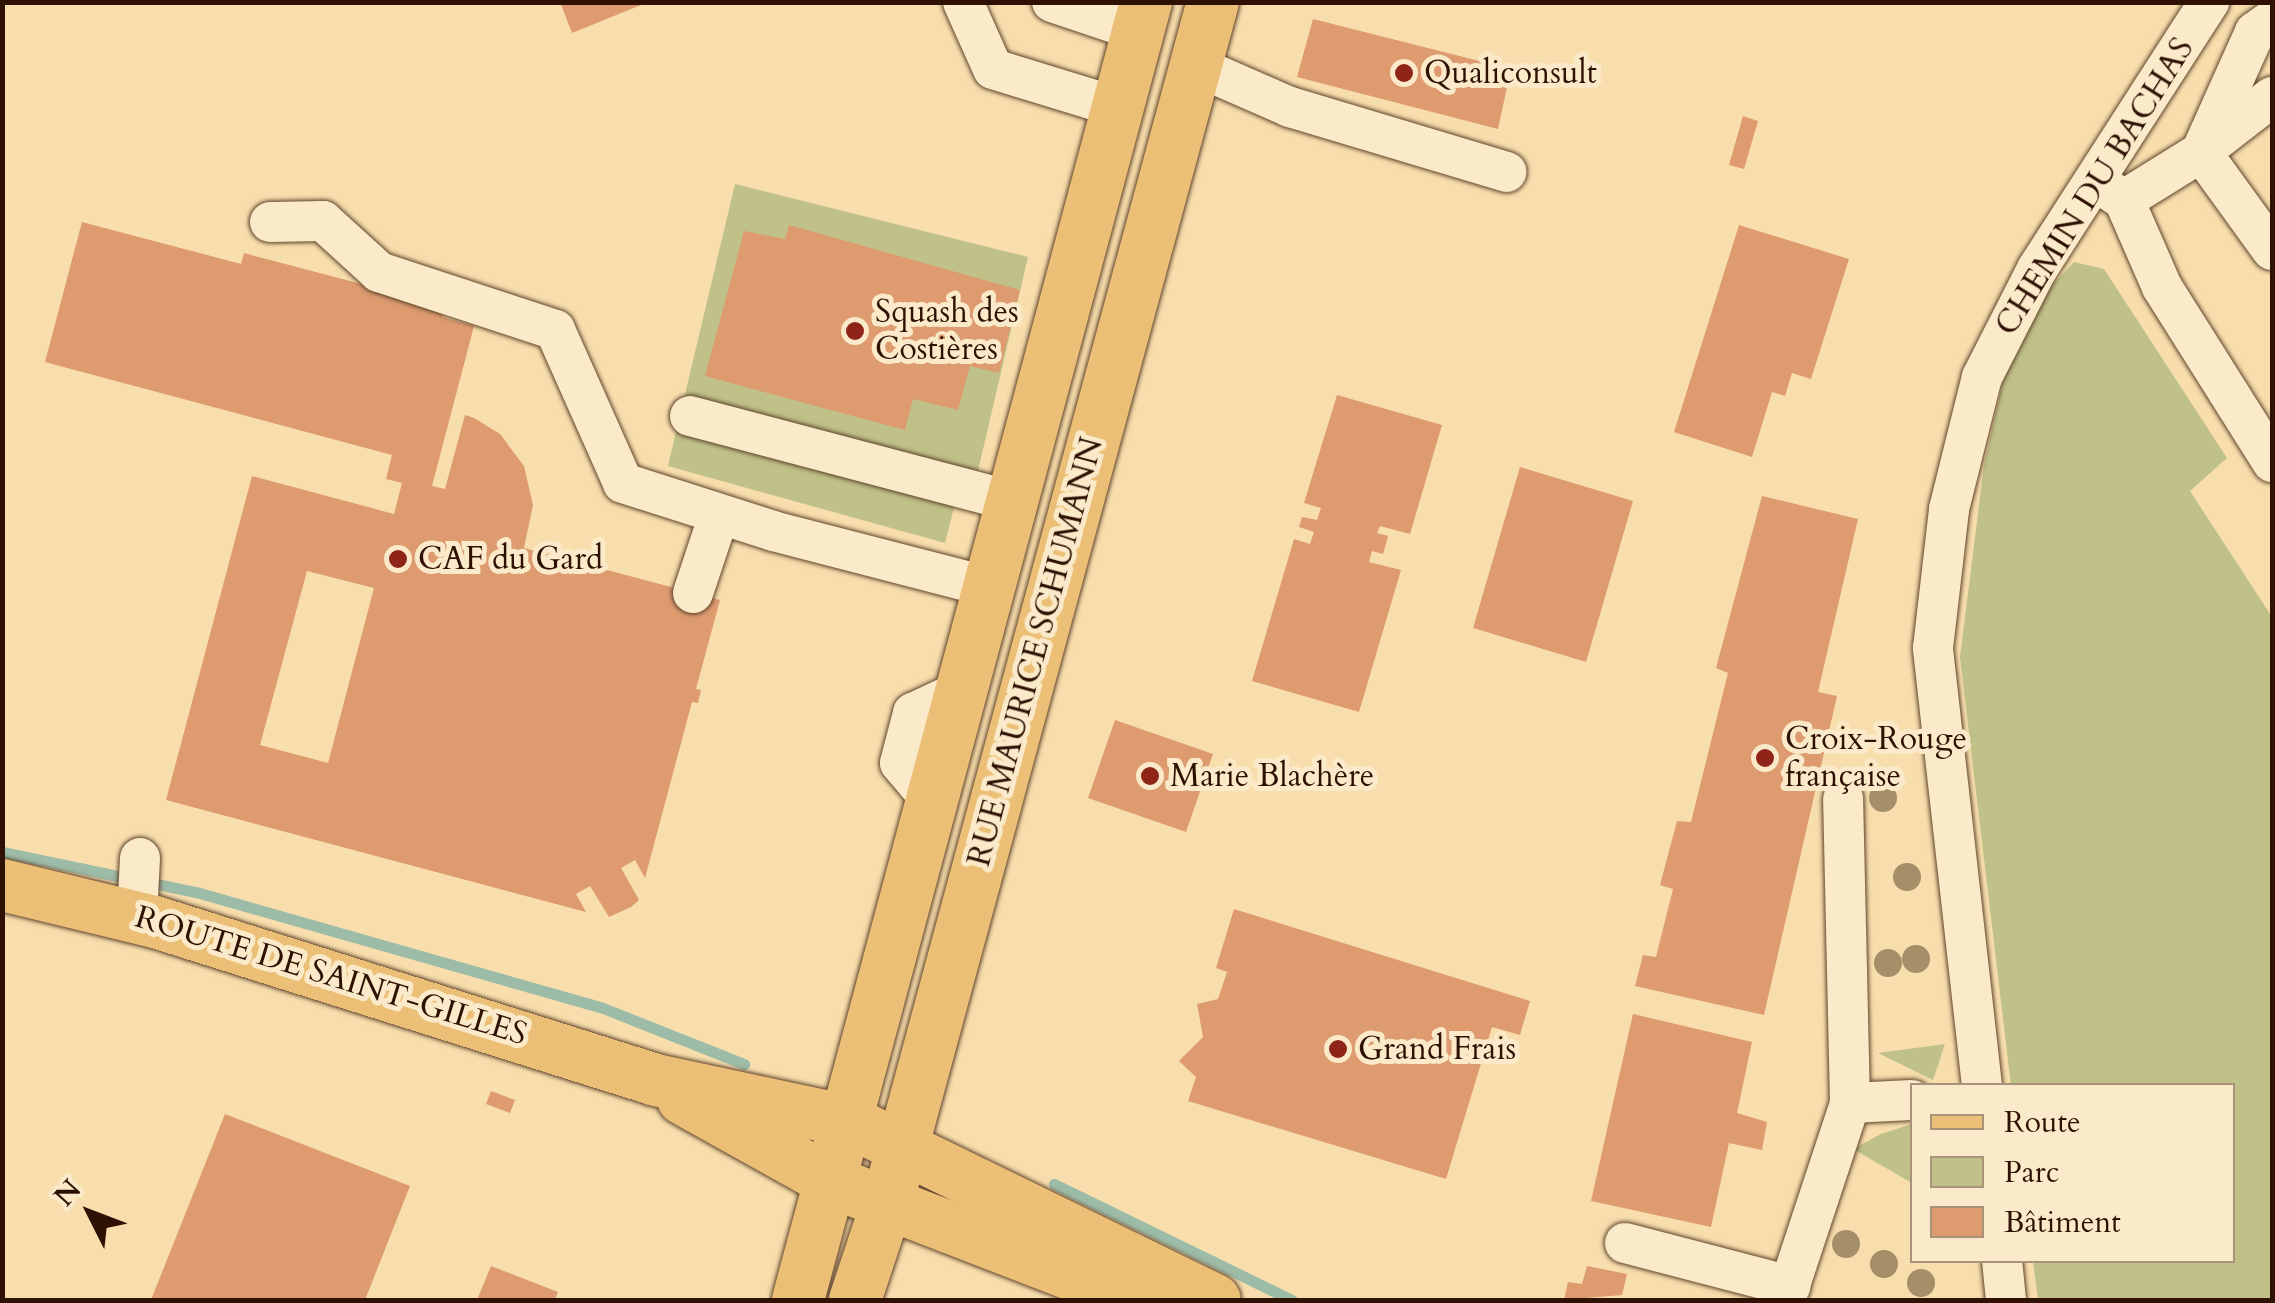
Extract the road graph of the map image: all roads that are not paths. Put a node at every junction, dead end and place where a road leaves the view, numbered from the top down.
1 (963, 2) edge
2 (1052, 2) edge
3 (1213, 2) edge
4 (2209, 2) edge
5 (1142, 17) edge
6 (2272, 20) edge
7 (1196, 66) junction
8 (2272, 97) edge
9 (1117, 107) junction
10 (2202, 152) junction
11 (1506, 172) dead end
12 (2111, 192) junction
13 (270, 222) dead end
14 (2272, 250) edge
15 (690, 416) dead end
16 (2272, 462) edge
17 (1012, 501) junction
18 (719, 515) junction
19 (989, 587) junction
20 (693, 593) dead end
21 (1843, 798) dead end
22 (2, 885) edge
23 (656, 1080) junction
24 (1982, 1083) edge
25 (1910, 1100) edge
26 (1850, 1103) junction
27 (848, 1121) junction
28 (902, 1143) junction
29 (832, 1182) junction
30 (887, 1204) junction
31 (1625, 1243) dead end
32 (2002, 1263) edge
33 (1788, 1293) edge
34 (798, 1300) edge
35 (855, 1300) edge
36 (1138, 1300) edge
37 (1215, 1300) edge
38 (2006, 1300) edge

1 - 9 street
2 - 5 street
3 - 7 main road, RUE MAURICE SCHUMANN
4 - 12 street, CHEMIN DU BACHAS
5 - 9 main road, RUE MAURICE SCHUMANN
6 - 10 street
7 - 11 street
7 - 28 main road, RUE MAURICE SCHUMANN
8 - 10 street
9 - 17 main road, RUE MAURICE SCHUMANN
10 - 12 street
10 - 14 street
12 - 16 street
12 - 24 street, CHEMIN DU BACHAS
13 - 18 street
15 - 17 street
17 - 19 main road, RUE MAURICE SCHUMANN
18 - 19 street
18 - 20 street
19 - 27 main road, RUE MAURICE SCHUMANN
21 - 26 street
22 - 23 main road, ROUTE DE SAINT-GILLES
23 - 27 main road, ROUTE DE SAINT-GILLES
23 - 29 main road, ROUTE DE SAINT-GILLES
25 - 26 street
26 - 33 street
27 - 28 main road, ROUTE DE SAINT-GILLES
27 - 29 main road, RUE MAURICE SCHUMANN
28 - 30 main road, RUE MAURICE SCHUMANN
28 - 37 main road, ROUTE DE SAINT-GILLES
29 - 30 main road, ROUTE DE SAINT-GILLES
29 - 34 main road, RUE MAURICE SCHUMANN
30 - 35 main road, RUE MAURICE SCHUMANN
30 - 36 main road, ROUTE DE SAINT-GILLES
31 - 33 street
32 - 38 street

